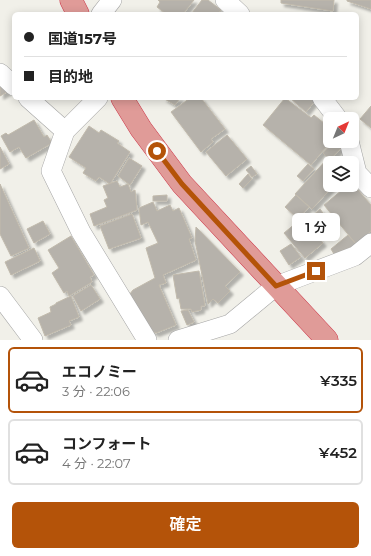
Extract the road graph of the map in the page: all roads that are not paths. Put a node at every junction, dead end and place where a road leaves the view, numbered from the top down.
1 (72, 0) edge
2 (112, 0) edge
3 (225, 0) edge
4 (77, 12) edge
5 (103, 12) edge
6 (238, 12) edge
7 (0, 73) edge
8 (12, 84) edge
9 (30, 100) edge
10 (96, 100) edge
11 (123, 100) edge
12 (324, 100) edge
13 (333, 112) edge
14 (65, 131) junction
15 (351, 148) edge
16 (371, 188) edge
17 (371, 243) edge
18 (276, 286) junction
19 (0, 296) edge
20 (34, 340) edge
21 (147, 340) edge
22 (179, 340) edge
23 (327, 340) edge

1 - 4 highway
2 - 5 street
3 - 6 street
7 - 8 street
9 - 14 street
10 - 14 street
11 - 18 highway
12 - 13 street
14 - 21 street
15 - 16 street
17 - 18 street
18 - 22 street
18 - 23 highway
19 - 20 street

